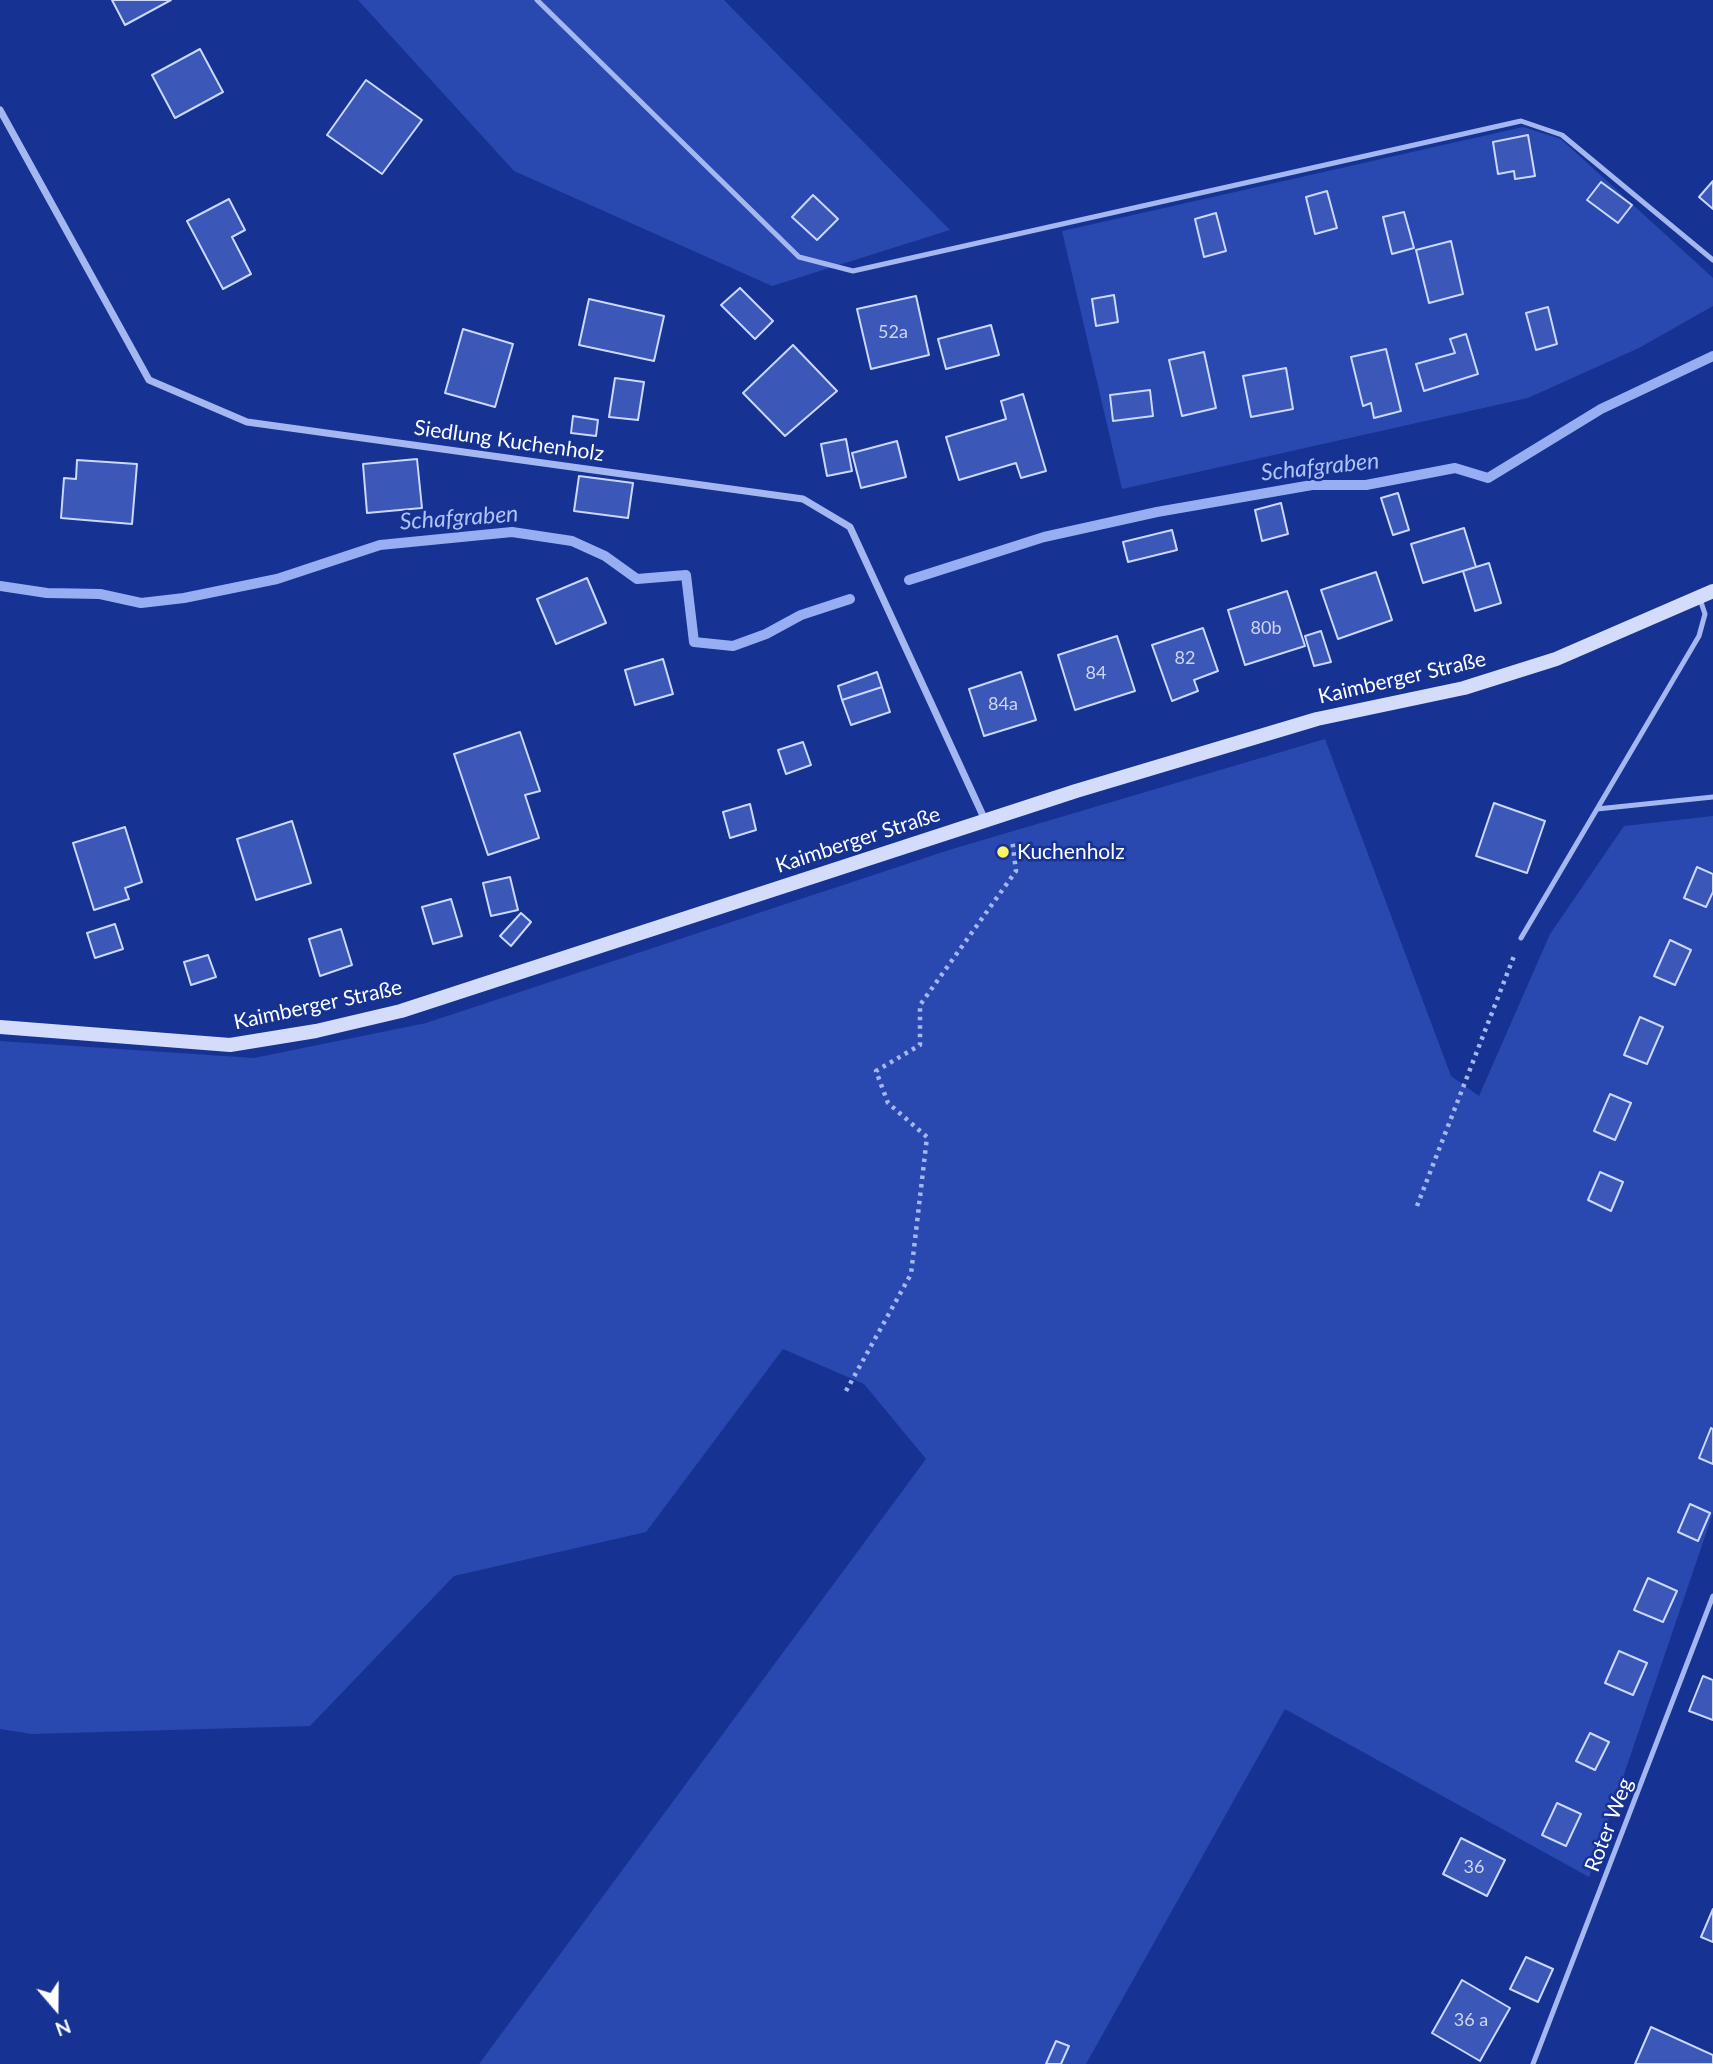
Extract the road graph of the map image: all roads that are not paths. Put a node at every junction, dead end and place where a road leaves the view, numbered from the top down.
1 (537, 0) edge
2 (0, 110) edge
3 (1713, 260) edge
4 (1706, 595) edge
5 (1713, 797) edge
6 (1597, 809) junction
7 (986, 821) junction
8 (1521, 938) road end
9 (0, 1027) edge
10 (1713, 1596) edge
11 (1533, 2064) edge

1 - 3 lane
2 - 7 street, Siedlung Kuchenholz
4 - 6 lane
4 - 7 main road, Kaimberger Straße
5 - 6 lane
6 - 8 lane
7 - 9 main road, Kaimberger Straße
10 - 11 lane, Roter Weg

